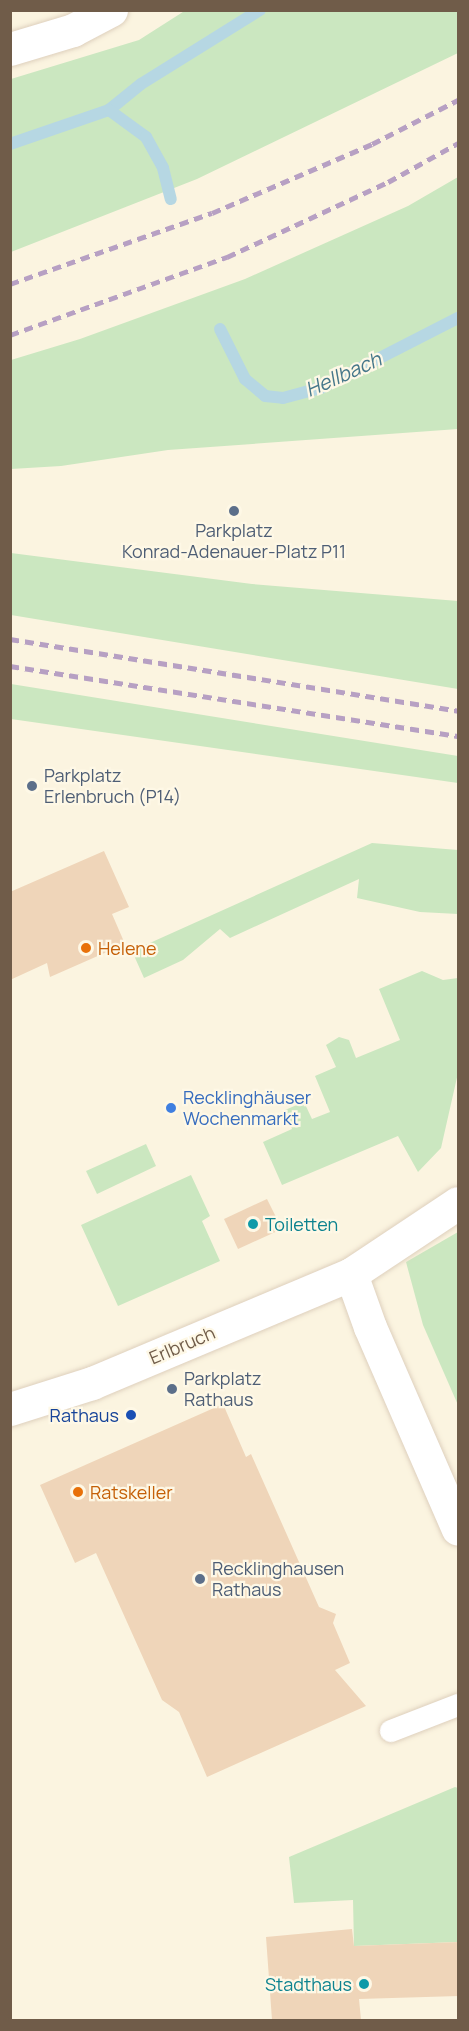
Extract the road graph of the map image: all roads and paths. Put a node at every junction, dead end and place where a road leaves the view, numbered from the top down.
1 (111, 10) edge
2 (10, 49) edge
3 (459, 1203) edge
4 (351, 1274) junction
5 (10, 1410) edge
6 (459, 1529) edge
7 (459, 1705) edge
8 (391, 1731) dead end

1 - 2 street
3 - 4 street, Erlbruch
4 - 5 street, Erlbruch
4 - 6 street
7 - 8 lane

